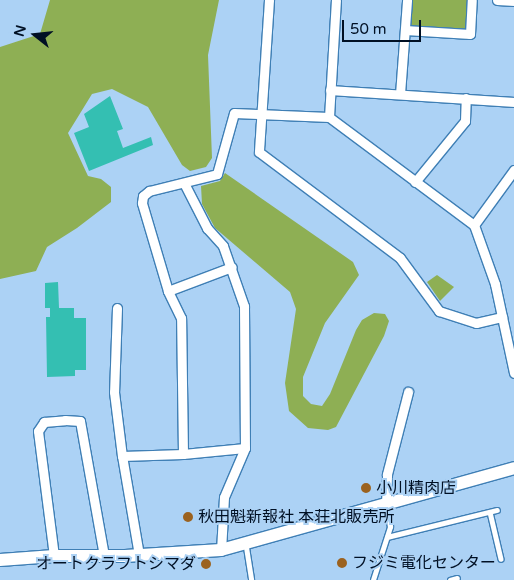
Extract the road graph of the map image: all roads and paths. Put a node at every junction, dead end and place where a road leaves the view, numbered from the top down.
1 (269, 0) edge
2 (336, 0) edge
3 (407, 0) edge
4 (472, 0) edge
5 (497, 0) edge
6 (514, 1) edge
7 (405, 30) junction
8 (330, 90) junction
9 (400, 94) junction
10 (466, 98) junction
11 (514, 102) edge
12 (262, 115) junction
13 (329, 117) junction
14 (514, 170) edge
15 (416, 182) junction
16 (184, 183) junction
17 (474, 225) junction
18 (232, 268) junction
19 (168, 291) junction
20 (117, 308) dead end
21 (502, 317) junction
22 (514, 373) edge
23 (408, 392) dead end
24 (246, 448) junction
25 (183, 454) junction
26 (122, 456) junction
27 (514, 468) edge
28 (386, 505) junction
29 (497, 510) dead end
30 (490, 512) junction
31 (386, 538) junction
32 (246, 544) junction
33 (221, 550) junction
34 (139, 555) junction
35 (54, 556) junction
36 (104, 556) junction
37 (501, 559) dead end
38 (0, 560) edge
39 (457, 578) dead end
40 (252, 580) edge
41 (373, 580) edge
42 (450, 580) edge

1 - 12 street
2 - 8 street
3 - 7 street
4 - 7 street
5 - 6 street
7 - 9 street
8 - 9 street
8 - 13 street
9 - 10 street
10 - 11 street
10 - 15 street
12 - 13 street
12 - 16 street
12 - 21 street
13 - 15 street
14 - 17 street
15 - 17 street
16 - 18 street
16 - 19 street
17 - 21 street
18 - 19 street
18 - 24 street
19 - 25 street
20 - 26 street
21 - 22 street
23 - 28 street
24 - 25 street
24 - 33 street
25 - 26 street
26 - 34 street
27 - 28 street
28 - 31 lane
28 - 32 street
29 - 30 lane
30 - 31 lane
30 - 37 lane
31 - 41 lane
32 - 33 street
32 - 40 lane
33 - 34 street
34 - 36 street
35 - 36 street
35 - 36 street
35 - 38 street
39 - 42 lane

